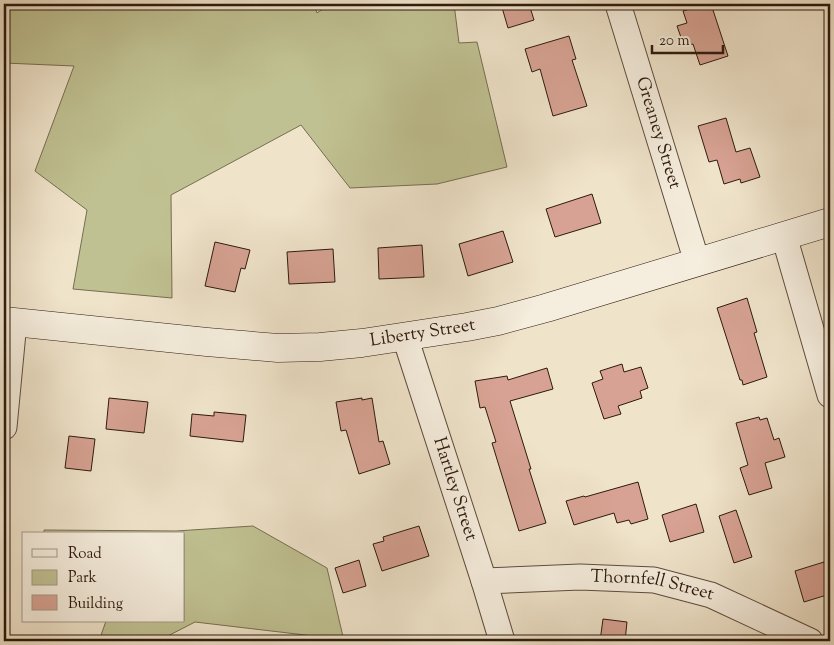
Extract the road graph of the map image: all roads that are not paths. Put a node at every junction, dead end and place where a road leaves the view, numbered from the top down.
1 (618, 4) edge
2 (830, 222) edge
3 (784, 236) junction
4 (697, 262) junction
5 (9, 322) edge
6 (405, 337) junction
7 (830, 395) edge
8 (4, 427) edge
9 (484, 580) junction
10 (502, 641) edge
11 (810, 641) edge

1 - 4 street, Greaney Street
2 - 3 main road, Liberty Street
3 - 4 main road, Liberty Street
3 - 7 street
4 - 6 main road, Liberty Street
5 - 6 main road, Liberty Street
5 - 8 street
6 - 9 street, Hartley Street
9 - 10 street, Hartley Street
9 - 11 street, Thornfell Street

